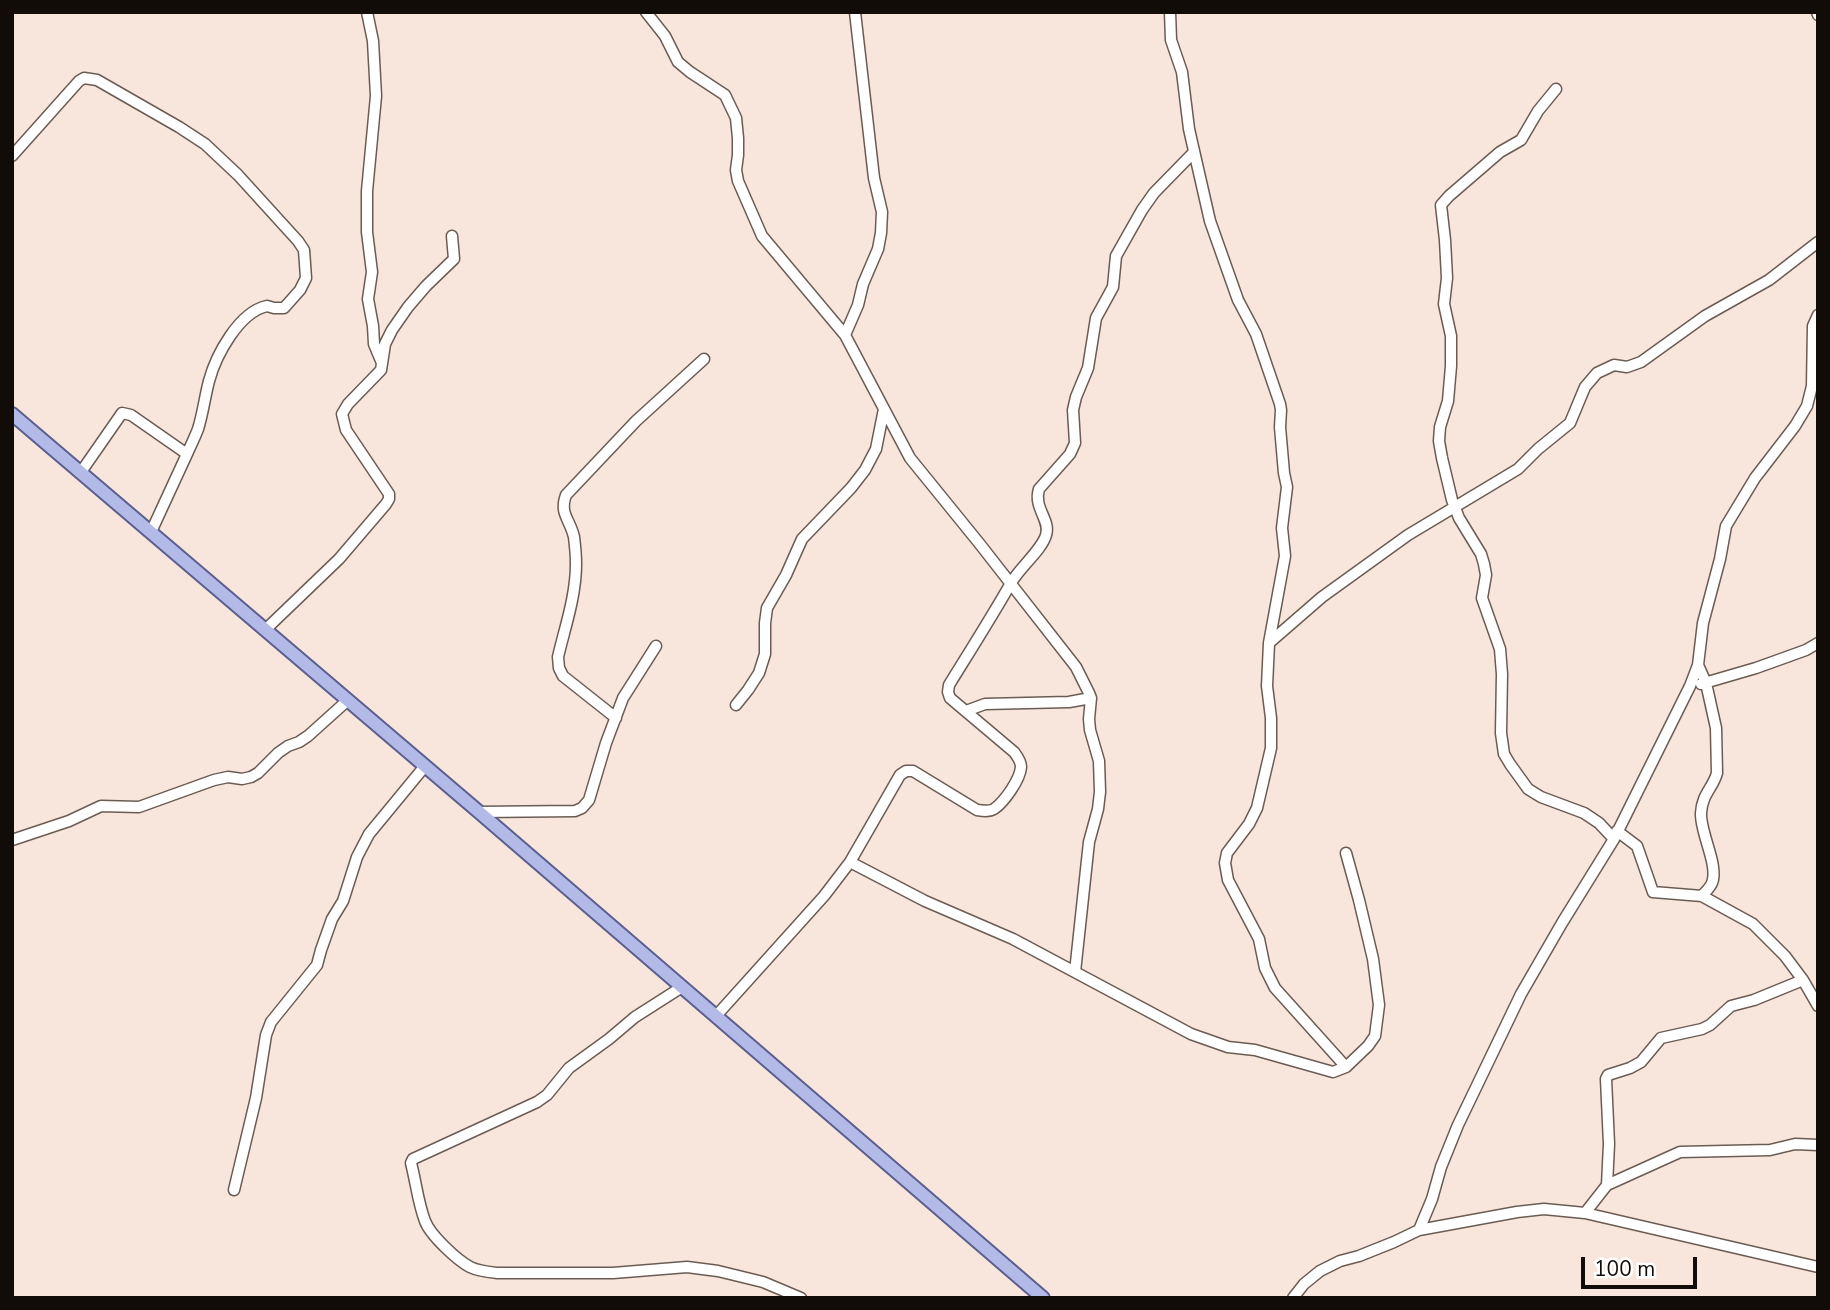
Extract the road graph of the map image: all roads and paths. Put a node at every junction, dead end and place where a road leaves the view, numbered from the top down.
1 (367, 12) edge
2 (646, 12) edge
3 (855, 12) edge
4 (1170, 12) edge
5 (1556, 89) dead end
6 (1194, 152) junction
7 (12, 156) edge
8 (452, 236) dead end
9 (1818, 242) edge
10 (1818, 315) edge
11 (845, 335) junction
12 (704, 359) dead end
13 (382, 363) junction
14 (884, 409) junction
15 (12, 414) edge
16 (187, 454) junction
17 (80, 472) junction
18 (1454, 507) junction
19 (150, 532) junction
20 (1011, 582) junction
21 (265, 631) junction
22 (1269, 643) junction
23 (1818, 643) edge
24 (656, 646) dead end
25 (1698, 665) junction
26 (1706, 683) junction
27 (1690, 686) junction
28 (1091, 698) junction
29 (348, 700) junction
30 (736, 705) dead end
31 (966, 711) junction
32 (616, 718) junction
33 (425, 766) junction
34 (479, 812) junction
35 (1616, 835) junction
36 (12, 839) edge
37 (1346, 853) dead end
38 (850, 862) junction
39 (1702, 896) junction
40 (1075, 972) junction
41 (1803, 980) junction
42 (682, 987) junction
43 (1818, 1006) edge
44 (716, 1016) junction
45 (1346, 1067) junction
46 (1818, 1145) edge
47 (1607, 1185) junction
48 (234, 1190) dead end
49 (1585, 1213) junction
50 (1419, 1230) junction
51 (1818, 1267) edge
52 (801, 1298) edge
53 (1043, 1298) edge
54 (1293, 1298) edge

1 - 13 street
2 - 11 street
3 - 11 street
4 - 6 street
5 - 18 street
6 - 20 street
6 - 22 street
7 - 16 street
8 - 13 street
9 - 18 street
10 - 25 street
11 - 14 street
12 - 32 street
13 - 21 street
14 - 20 street
14 - 30 street
15 - 17 main road
16 - 17 street
16 - 19 street
17 - 19 main road
18 - 22 street
18 - 35 street
19 - 21 main road
20 - 28 street
20 - 31 street
21 - 29 main road
22 - 45 street
23 - 26 street
24 - 32 street
25 - 26 street
25 - 27 street
26 - 27 street
26 - 39 street
27 - 35 street
28 - 31 street
28 - 40 street
29 - 33 main road
29 - 36 street
31 - 38 street
32 - 34 street
33 - 34 main road
33 - 48 street
34 - 42 main road
35 - 39 street
35 - 50 street
37 - 45 street
38 - 40 street
38 - 44 street
39 - 41 street
40 - 45 street
41 - 43 street
41 - 47 street
42 - 44 main road
42 - 52 street
44 - 53 main road
46 - 47 street
47 - 49 street
49 - 50 street
49 - 51 street
50 - 54 street

